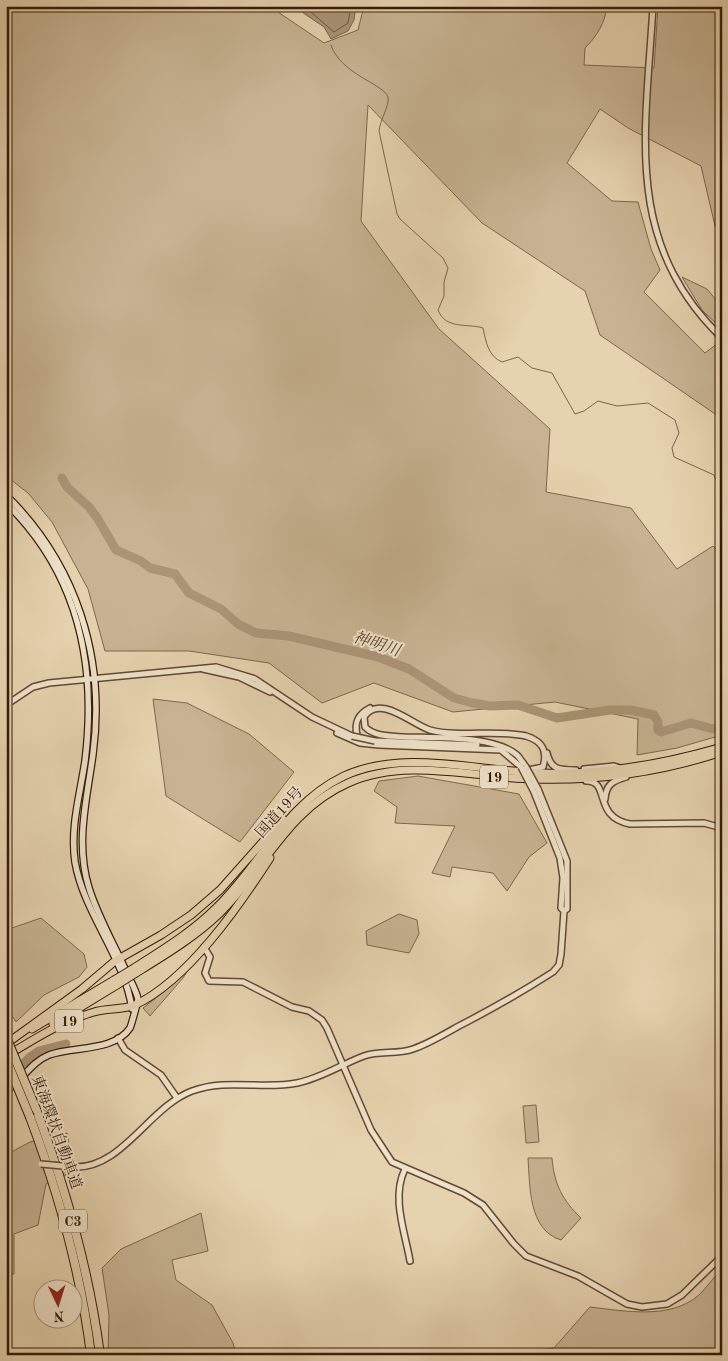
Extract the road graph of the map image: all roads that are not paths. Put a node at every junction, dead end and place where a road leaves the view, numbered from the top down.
1 (653, 6) edge
2 (722, 338) edge
3 (6, 495) edge
4 (6, 503) edge
5 (203, 669) junction
6 (95, 679) junction
7 (88, 680) junction
8 (6, 705) edge
9 (354, 735) junction
10 (497, 746) junction
11 (722, 747) edge
12 (722, 752) edge
13 (450, 766) junction
14 (524, 767) junction
15 (623, 769) junction
16 (631, 774) junction
17 (539, 780) junction
18 (318, 790) junction
19 (604, 802) junction
20 (722, 828) edge
21 (284, 834) junction
22 (204, 947) junction
23 (117, 960) junction
24 (135, 970) junction
25 (115, 982) junction
26 (134, 1008) junction
27 (6, 1037) edge
28 (118, 1038) junction
29 (6, 1045) edge
30 (6, 1056) edge
31 (344, 1066) junction
32 (6, 1091) edge
33 (177, 1098) junction
34 (41, 1164) dead end
35 (405, 1169) junction
36 (722, 1256) edge
37 (410, 1261) dead end
38 (91, 1355) edge
39 (100, 1355) edge

1 - 2 street
3 - 6 main road
4 - 7 main road
5 - 6 street
5 - 9 street
5 - 14 street
6 - 7 street
6 - 23 main road
7 - 8 street
7 - 23 main road
9 - 10 street, bridge
9 - 15 street
10 - 13 street
10 - 14 street
11 - 15 highway, 国道19号 / 19
12 - 16 highway, 国道19号 / 19
13 - 15 highway, 国道19号 / 19
13 - 18 highway, 国道19号 / 19
14 - 31 street, bridge
16 - 17 highway, 国道19号 / 19
16 - 19 street
17 - 19 street
17 - 21 highway, 国道19号 / 19
18 - 23 highway, 19
18 - 24 highway, 国道19号 / 19
19 - 20 street
21 - 22 highway, 19
21 - 24 highway, 国道19号 / 19
22 - 26 highway, 19
22 - 31 street
23 - 26 main road
23 - 29 highway, 19
24 - 25 highway, 国道19号 / 19, bridge
25 - 29 highway, 国道19号 / 19
25 - 30 highway, 国道19号 / 19
26 - 28 main road
26 - 30 highway, 19
27 - 39 highway, 東海環状自動車道 / C3, bridge
28 - 32 main road
28 - 33 street
30 - 38 highway, 東海環状自動車道 / C3, bridge
31 - 33 street
31 - 35 street
33 - 34 street, bridge
35 - 36 street
35 - 37 street

